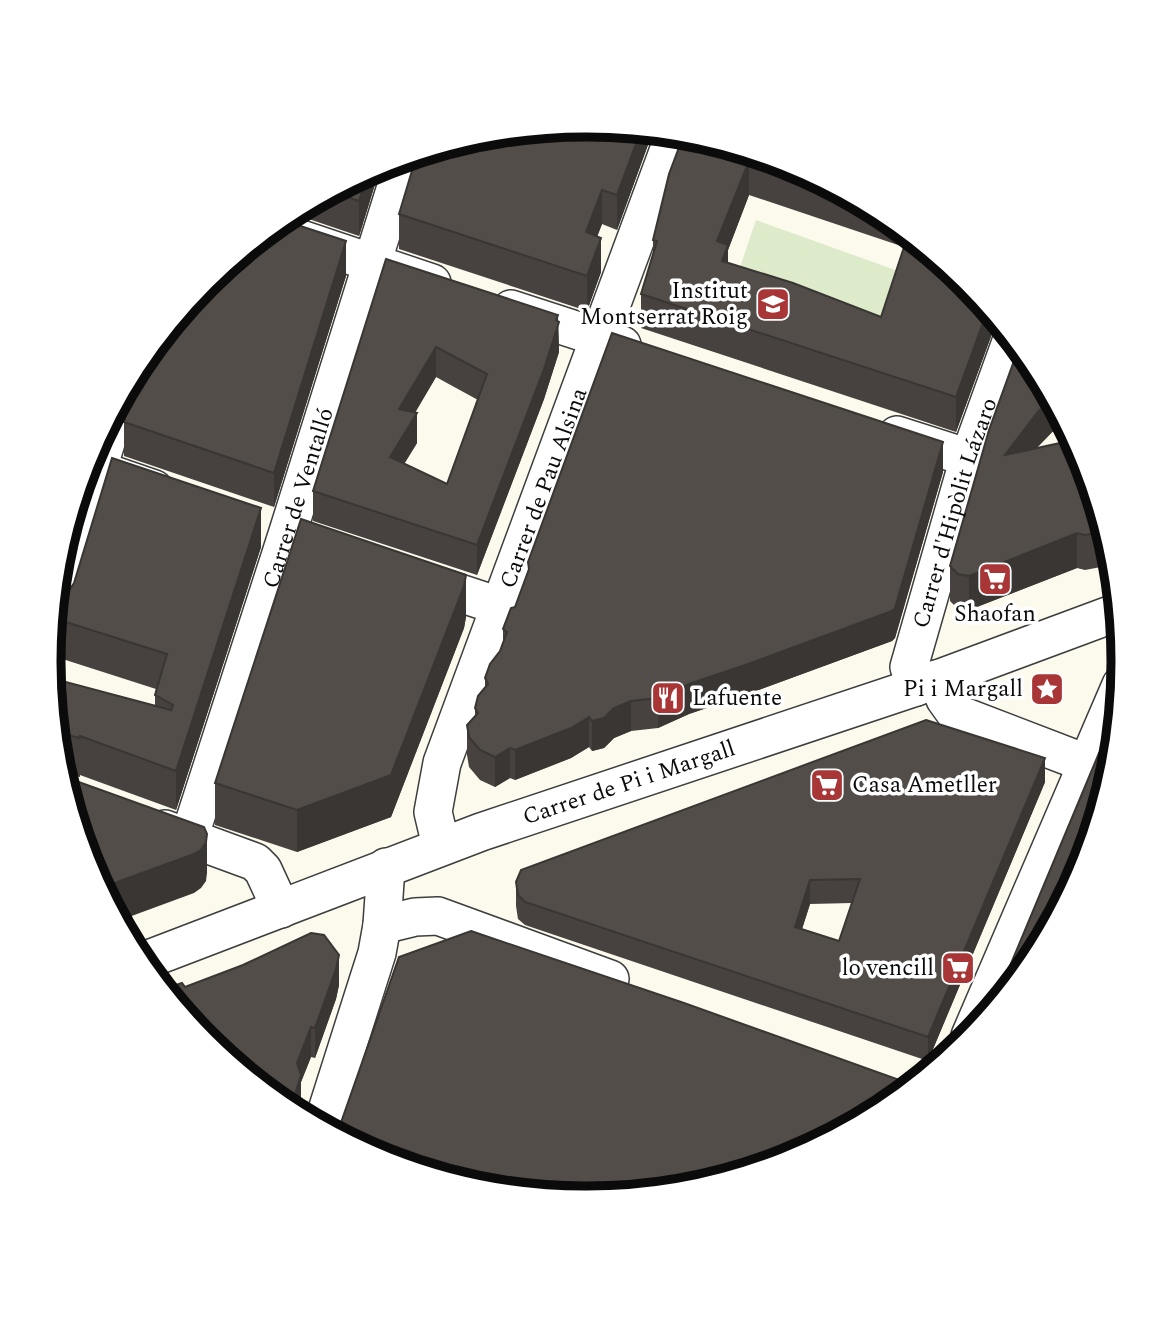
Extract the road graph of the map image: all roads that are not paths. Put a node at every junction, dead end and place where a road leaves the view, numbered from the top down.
1 (672, 144) edge
2 (401, 171) edge
3 (283, 233) edge
4 (373, 261) junction
5 (599, 337) junction
6 (1008, 350) edge
7 (659, 357) edge
8 (867, 425) edge
9 (969, 458) junction
10 (98, 469) edge
11 (181, 498) edge
12 (382, 566) edge
13 (499, 606) junction
14 (1109, 615) edge
15 (926, 683) junction
16 (1107, 722) edge
17 (1090, 767) edge
18 (129, 816) edge
19 (188, 838) junction
20 (440, 846) junction
21 (386, 867) junction
22 (281, 909) junction
23 (382, 925) junction
24 (153, 957) edge
25 (637, 989) edge
26 (985, 1002) edge
27 (325, 1117) edge

1 - 5 street, Carrer de Pau Alsina
2 - 4 street, Carrer de Ventalló
3 - 4 street
4 - 5 street
4 - 19 street, Carrer de Ventalló
5 - 7 street
5 - 13 street, Carrer de Pau Alsina
6 - 9 street, Carrer d'Hipòlit Lázaro
8 - 9 street
9 - 15 street, Carrer d'Hipòlit Lázaro
10 - 11 street
12 - 13 street
13 - 20 street, Carrer de Pau Alsina
14 - 15 street, Carrer de Pi i Margall
15 - 17 street
15 - 20 street, Carrer de Pi i Margall
16 - 17 street
17 - 26 street
18 - 19 street
19 - 22 street
20 - 21 street, Carrer de Pi i Margall
21 - 22 street, Carrer de Pi i Margall
21 - 23 street
22 - 24 street, Carrer de Pi i Margall
23 - 25 street
23 - 27 street

